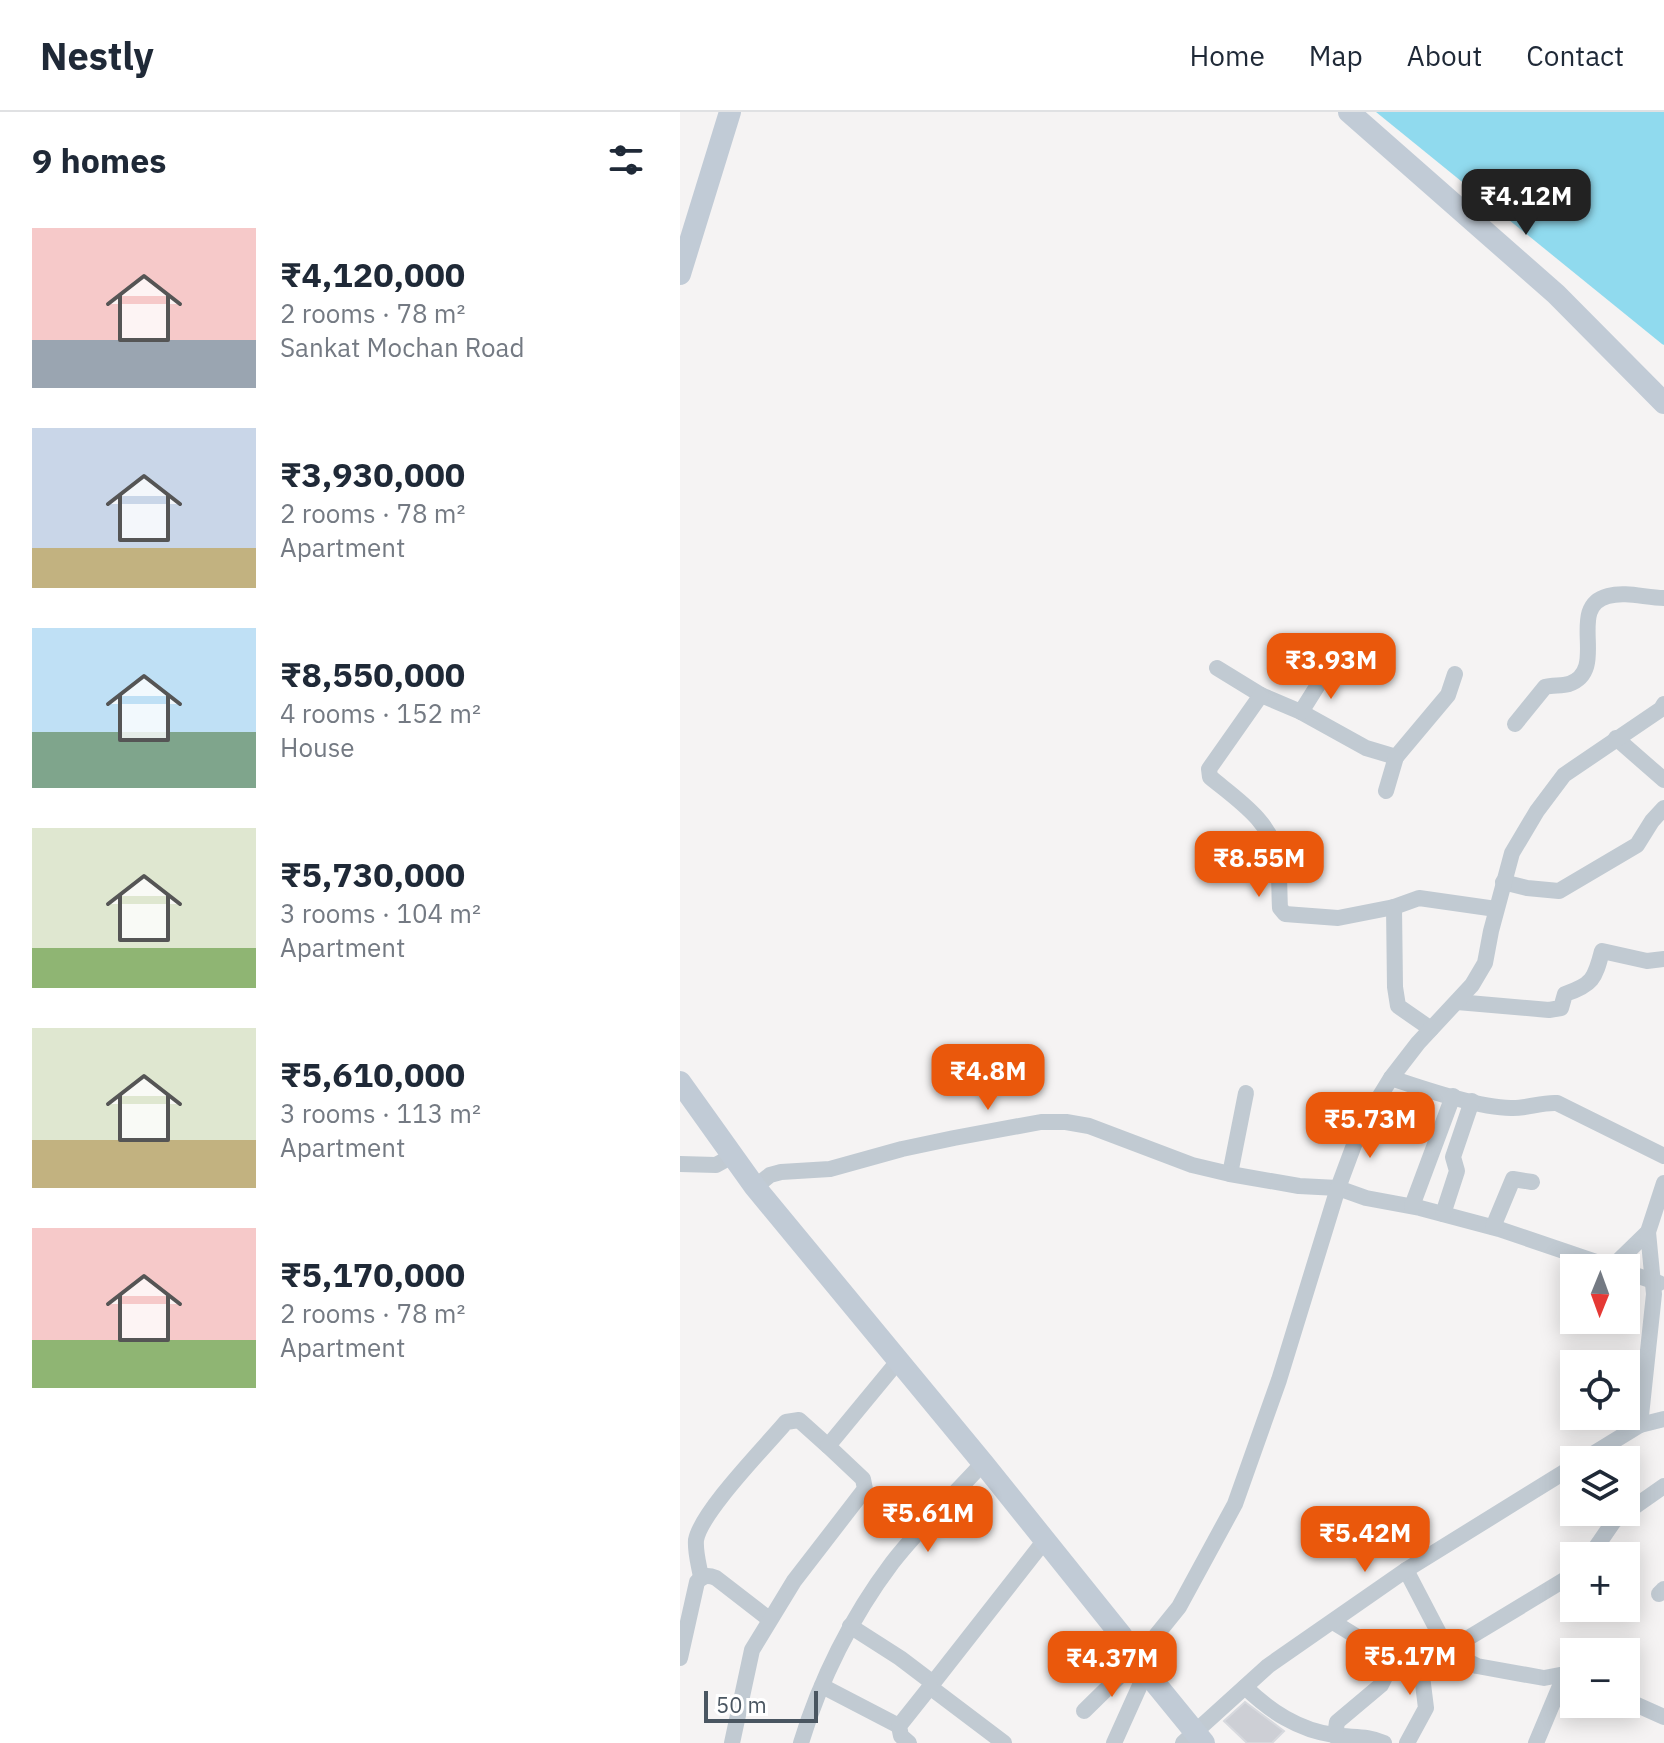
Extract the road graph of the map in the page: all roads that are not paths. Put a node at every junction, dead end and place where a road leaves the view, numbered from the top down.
1 (730, 112) edge
2 (1349, 112) edge
3 (680, 274) edge
4 (1664, 403) edge
5 (1664, 598) edge
6 (1217, 668) dead end
7 (1328, 669) dead end
8 (1455, 674) dead end
9 (1261, 695) junction
10 (1664, 704) edge
11 (1301, 712) junction
12 (1515, 724) dead end
13 (1616, 738) junction
14 (1396, 757) junction
15 (1664, 780) edge
16 (1386, 791) dead end
17 (1664, 808) edge
18 (1503, 882) junction
19 (1394, 907) junction
20 (1496, 909) junction
21 (1664, 959) edge
22 (1457, 1002) junction
23 (1431, 1029) junction
24 (1391, 1078) junction
25 (680, 1082) edge
26 (1246, 1093) dead end
27 (1453, 1096) junction
28 (1472, 1101) junction
29 (734, 1155) junction
30 (1664, 1156) edge
31 (680, 1164) edge
32 (1230, 1174) junction
33 (1532, 1182) dead end
34 (755, 1187) junction
35 (1338, 1188) junction
36 (1663, 1193) edge
37 (1412, 1206) junction
38 (1443, 1214) junction
39 (1493, 1227) junction
40 (1648, 1232) junction
41 (1572, 1254) edge
42 (1627, 1254) edge
43 (1658, 1283) edge
44 (899, 1360) junction
45 (1664, 1419) edge
46 (1640, 1425) joint
47 (1632, 1430) edge
48 (828, 1446) junction
49 (1606, 1446) edge
50 (983, 1463) junction
51 (1560, 1475) edge
52 (1664, 1486) edge
53 (1045, 1540) junction
54 (1600, 1542) edge
55 (1406, 1570) junction
56 (701, 1577) junction
57 (1560, 1582) edge
58 (769, 1619) junction
59 (1333, 1622) junction
60 (850, 1626) junction
61 (1448, 1646) junction
62 (680, 1658) edge
63 (1141, 1666) junction
64 (1394, 1670) junction
65 (1422, 1676) junction
66 (1560, 1677) edge
67 (932, 1685) junction
68 (822, 1686) junction
69 (1245, 1687) junction
70 (1560, 1696) edge
71 (1640, 1706) edge
72 (1084, 1711) dead end
73 (1664, 1717) edge
74 (899, 1726) junction
75 (1335, 1736) junction
76 (1193, 1739) edge
77 (732, 1743) edge
78 (801, 1743) edge
79 (909, 1743) edge
80 (1004, 1743) edge
81 (1114, 1743) edge
82 (1384, 1743) edge
83 (1407, 1743) edge
84 (1536, 1743) edge

1 - 3 main road
2 - 4 main road
5 - 12 street
6 - 9 street
7 - 11 street
8 - 14 street
9 - 11 street
9 - 19 street
10 - 13 street
11 - 14 street
13 - 15 street
13 - 18 street
14 - 16 street
17 - 18 street
18 - 20 street
19 - 20 street
19 - 23 street
20 - 22 street
21 - 22 street
22 - 23 street
23 - 24 street
24 - 27 street
24 - 35 street
25 - 29 main road
26 - 32 street
27 - 28 street
27 - 37 street
28 - 30 street
28 - 38 street
29 - 31 street
29 - 34 main road
32 - 34 street
32 - 35 street
33 - 39 street
34 - 44 main road
35 - 37 street
35 - 63 street
36 - 40 street
37 - 38 street
38 - 39 street
39 - 41 street
40 - 42 street
40 - 43 street
43 - 46 street
44 - 48 street
44 - 50 main road
45 - 46 street
47 - 49 street
48 - 56 street
48 - 58 street
50 - 53 main road
50 - 60 street
51 - 55 street
52 - 54 street
53 - 63 main road
53 - 67 street
55 - 59 street
55 - 61 street
56 - 58 street
56 - 62 street
57 - 61 street
58 - 77 street
59 - 64 street
59 - 69 street
60 - 67 street
60 - 68 street
61 - 65 street
61 - 66 street
63 - 72 street
63 - 76 main road
63 - 81 street
64 - 65 street
64 - 75 street
65 - 83 street
67 - 74 street
67 - 80 street
68 - 74 street
68 - 78 street
69 - 75 street
69 - 76 street
70 - 84 street
71 - 73 street
74 - 79 street
75 - 82 street

